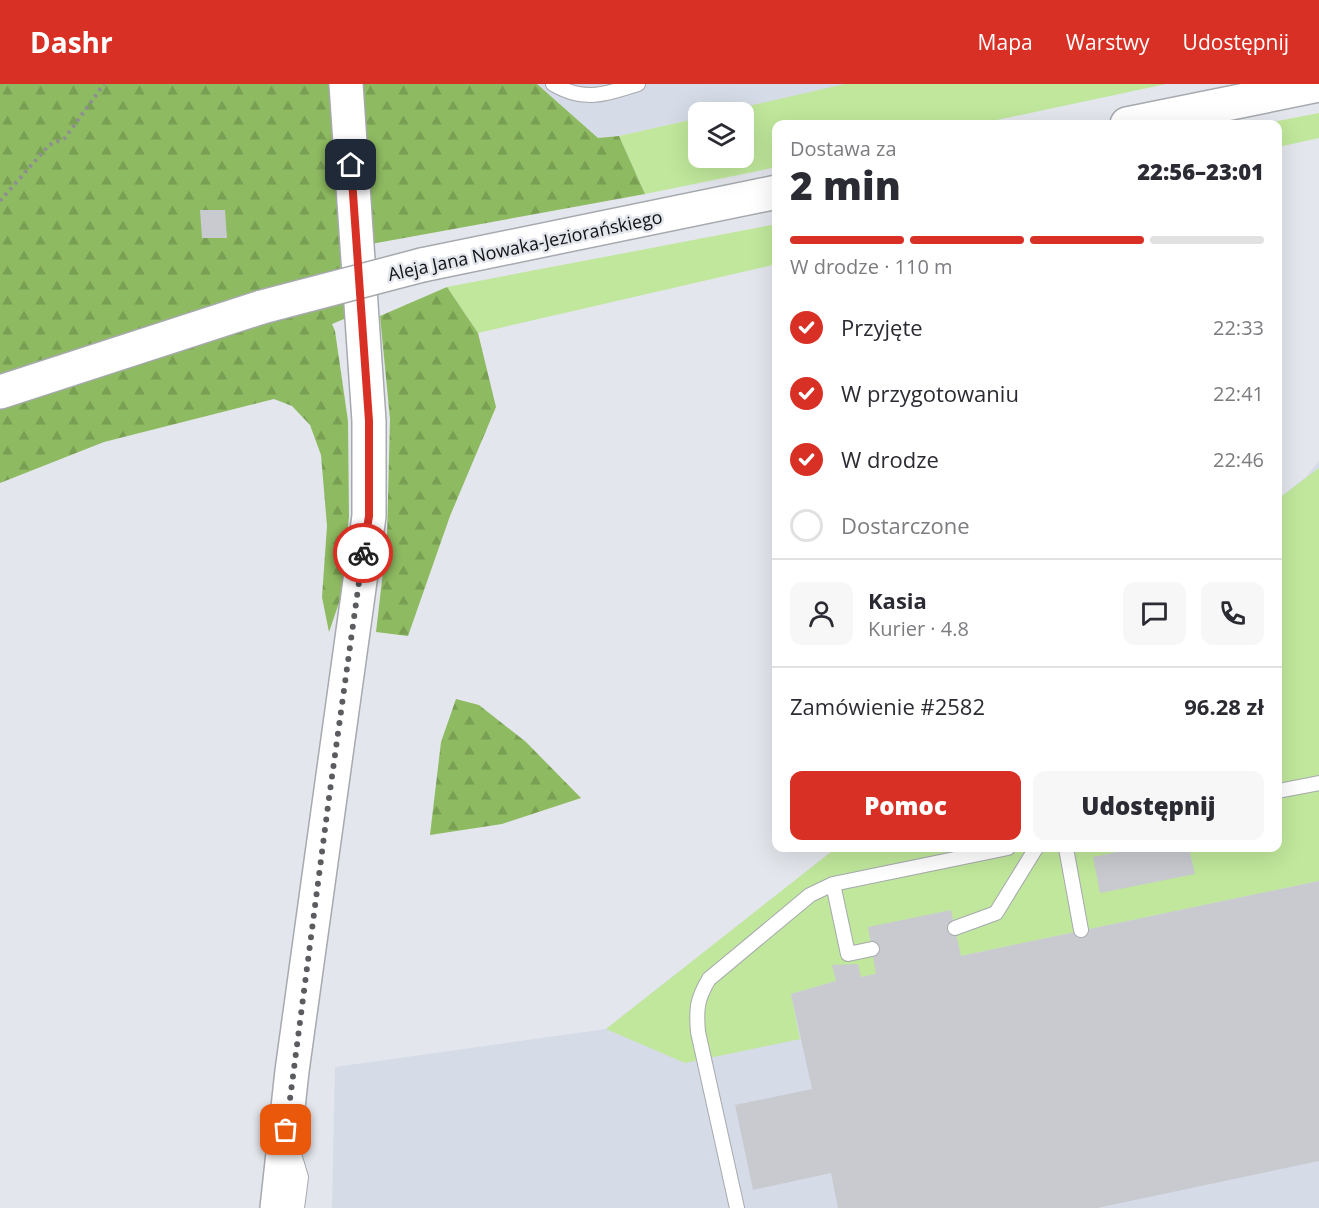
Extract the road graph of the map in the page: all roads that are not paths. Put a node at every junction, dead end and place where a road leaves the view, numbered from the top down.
1 (346, 84) edge
2 (553, 84) edge
3 (638, 84) edge
4 (1319, 85) edge
5 (1146, 120) edge
6 (772, 193) edge
7 (0, 392) edge
8 (1319, 783) edge
9 (1282, 790) edge
10 (989, 852) edge
11 (1034, 852) edge
12 (1066, 852) edge
13 (833, 884) junction
14 (955, 928) dead end
15 (1081, 930) dead end
16 (872, 949) dead end
17 (286, 1130) junction
18 (277, 1208) edge
19 (297, 1208) edge
20 (737, 1208) edge

1 - 17 street
2 - 3 lane
4 - 5 street
6 - 7 street, Aleja Jana Nowaka-Jeziorańskiego, bridge
8 - 9 lane
10 - 13 lane
11 - 14 lane
12 - 15 lane
13 - 16 lane
13 - 20 lane
17 - 18 street
17 - 19 lane

